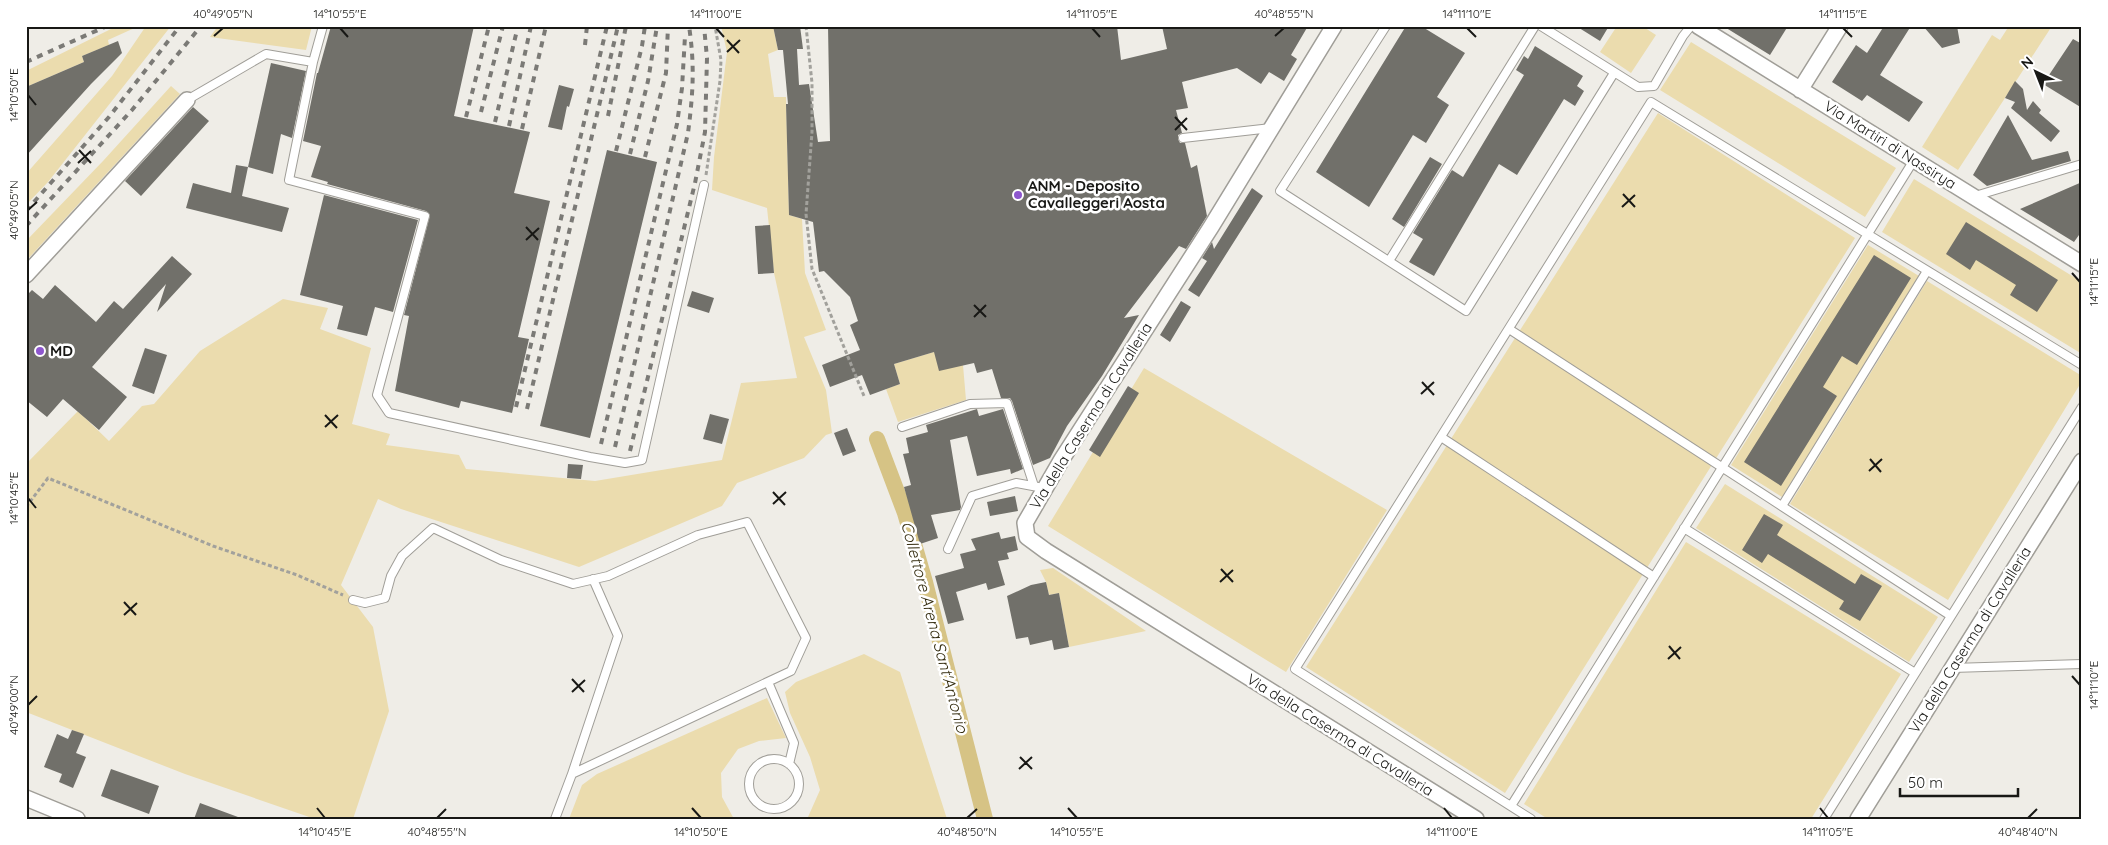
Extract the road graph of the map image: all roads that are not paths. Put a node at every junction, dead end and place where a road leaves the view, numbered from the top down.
1 (323, 26) edge
2 (1334, 26) edge
3 (1386, 26) edge
4 (1535, 26) edge
5 (1541, 26) edge
6 (1691, 26) edge
7 (1698, 26) edge
8 (1840, 26) edge
9 (313, 62) junction
10 (1614, 72) junction
11 (1800, 90) junction
12 (187, 100) joint
13 (1271, 128) junction
14 (1183, 138) dead end
15 (1914, 160) junction
16 (2082, 164) edge
17 (704, 186) road end
18 (1973, 197) junction
19 (1867, 235) junction
20 (2078, 258) edge
21 (1389, 261) junction
22 (1927, 272) junction
23 (26, 275) edge
24 (1509, 329) junction
25 (2082, 365) edge
26 (2082, 407) edge
27 (902, 427) dead end
28 (1441, 437) junction
29 (2082, 462) edge
30 (1722, 468) junction
31 (1039, 487) junction
32 (1782, 506) junction
33 (1684, 528) junction
34 (948, 549) dead end
35 (1654, 577) junction
36 (593, 580) junction
37 (353, 600) road end
38 (1951, 616) junction
39 (2082, 664) edge
40 (1952, 668) junction
41 (1915, 673) junction
42 (768, 682) junction
43 (789, 764) junction
44 (572, 774) junction
45 (26, 798) edge
46 (1511, 806) junction
47 (77, 819) edge
48 (555, 819) edge
49 (1476, 819) edge
50 (1531, 819) edge
51 (1824, 819) edge
52 (1858, 819) edge

1 - 9 lane
2 - 13 street, Via della Caserma di Cavalleria
3 - 21 lane
4 - 21 lane
5 - 10 lane
6 - 10 lane
7 - 11 street, Via Martiri di Nassirya
8 - 11 street
9 - 12 lane
9 - 17 lane
10 - 21 lane
11 - 15 street, Via Martiri di Nassirya
12 - 23 street
13 - 14 lane
13 - 31 street, Via della Caserma di Cavalleria
15 - 18 street, Via Martiri di Nassirya
15 - 19 lane
16 - 18 lane
18 - 20 street, Via Martiri di Nassirya
19 - 22 lane
19 - 24 lane
19 - 30 lane
22 - 25 lane
22 - 32 lane
24 - 28 lane
24 - 30 lane
26 - 38 lane
27 - 31 lane
28 - 35 lane
28 - 46 lane
29 - 40 street, Via della Caserma di Cavalleria
30 - 32 lane
30 - 33 lane
31 - 34 lane
31 - 49 street, Via della Caserma di Cavalleria
32 - 38 lane
33 - 35 lane
33 - 41 lane
35 - 46 lane
36 - 37 lane
36 - 42 lane
36 - 44 lane
38 - 41 lane
39 - 40 lane
40 - 52 street, Via della Caserma di Cavalleria
41 - 51 lane
42 - 43 lane
42 - 44 lane
43 - 43 lane
44 - 48 lane
45 - 47 street
46 - 50 lane

